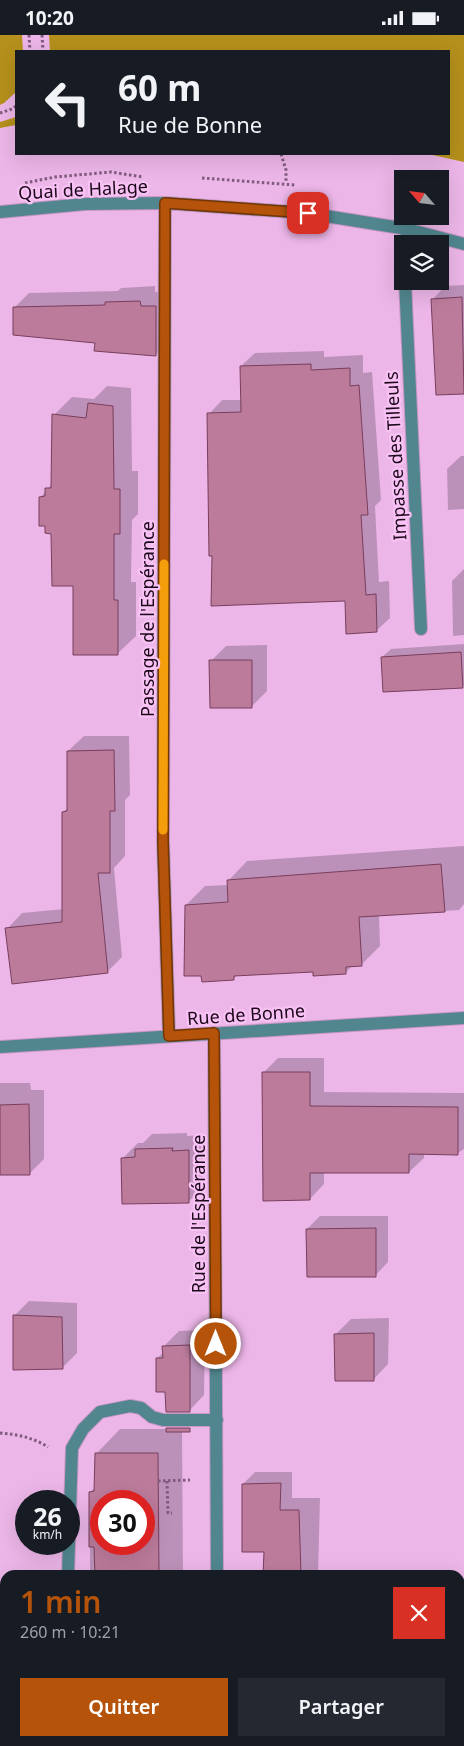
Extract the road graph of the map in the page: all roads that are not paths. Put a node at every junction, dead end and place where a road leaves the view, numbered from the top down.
1 (165, 203) junction
2 (0, 212) edge
3 (408, 229) junction
4 (407, 235) edge
5 (464, 243) edge
6 (405, 290) edge
7 (421, 629) dead end
8 (464, 1017) edge
9 (214, 1033) junction
10 (169, 1036) junction
11 (0, 1047) edge
12 (217, 1420) junction
13 (68, 1570) edge
14 (217, 1570) edge

1 - 2 street, Quai de Halage
1 - 3 street, Quai de Halage
1 - 10 street, Passage de l'Espérance
3 - 4 street
3 - 5 street, Quai de Halage
6 - 7 street, Impasse des Tilleuls
8 - 9 street, Rue de Bonne
9 - 10 street, Rue de Bonne
9 - 12 street, Rue de l'Espérance
10 - 11 street, Rue de Bonne
12 - 13 street
12 - 14 street, Rue de l'Espérance

